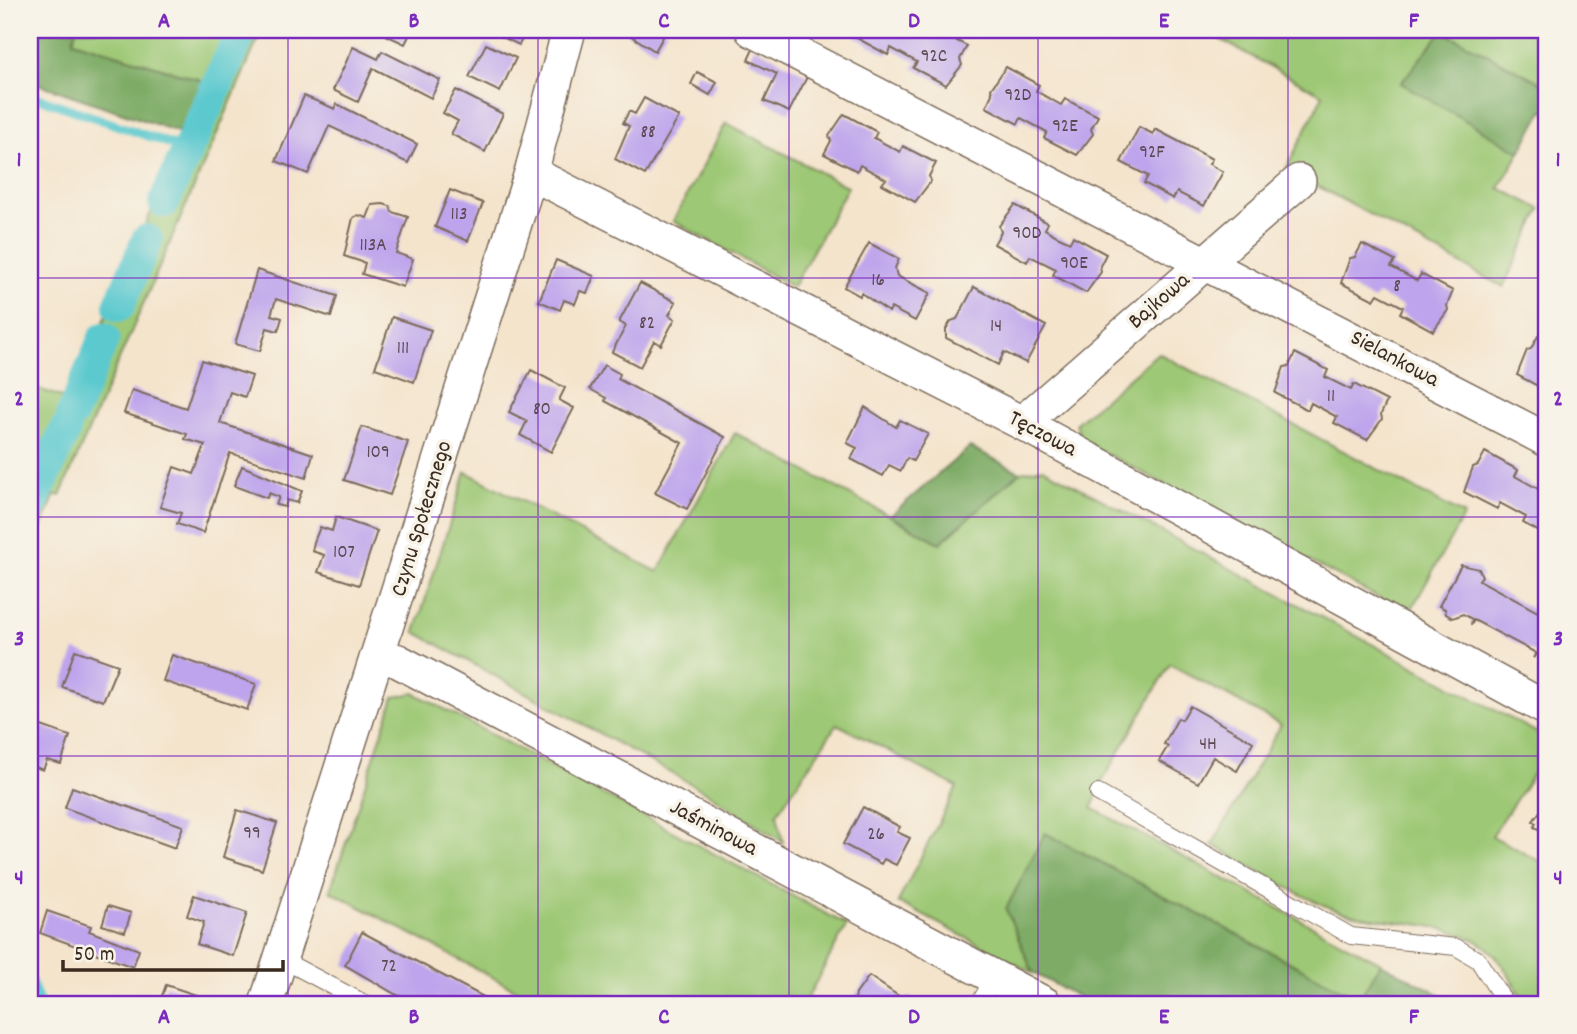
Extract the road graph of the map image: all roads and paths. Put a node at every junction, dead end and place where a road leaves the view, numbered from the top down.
1 (569, 30) edge
2 (752, 30) edge
3 (531, 173) junction
4 (1299, 181) dead end
5 (1206, 262) junction
6 (1022, 423) junction
7 (1547, 440) edge
8 (380, 654) junction
9 (1547, 709) edge
10 (1098, 793) dead end
11 (281, 959) junction
12 (987, 990) edge
13 (266, 1004) edge
14 (366, 1004) edge
15 (1045, 1004) edge
16 (1506, 1004) edge

1 - 3 street, Czynu Społecznego
2 - 5 street, Sielankowa
3 - 6 street, Tęczowa
3 - 8 street, Czynu Społecznego
4 - 5 street, Bajkowa
5 - 6 street, Bajkowa
5 - 7 street, Sielankowa
6 - 9 street, Tęczowa
8 - 11 street, Czynu Społecznego
8 - 12 street, Jaśminowa
10 - 16 lane
11 - 13 street, Czynu Społecznego
11 - 14 lane
12 - 15 street, Jaśminowa

